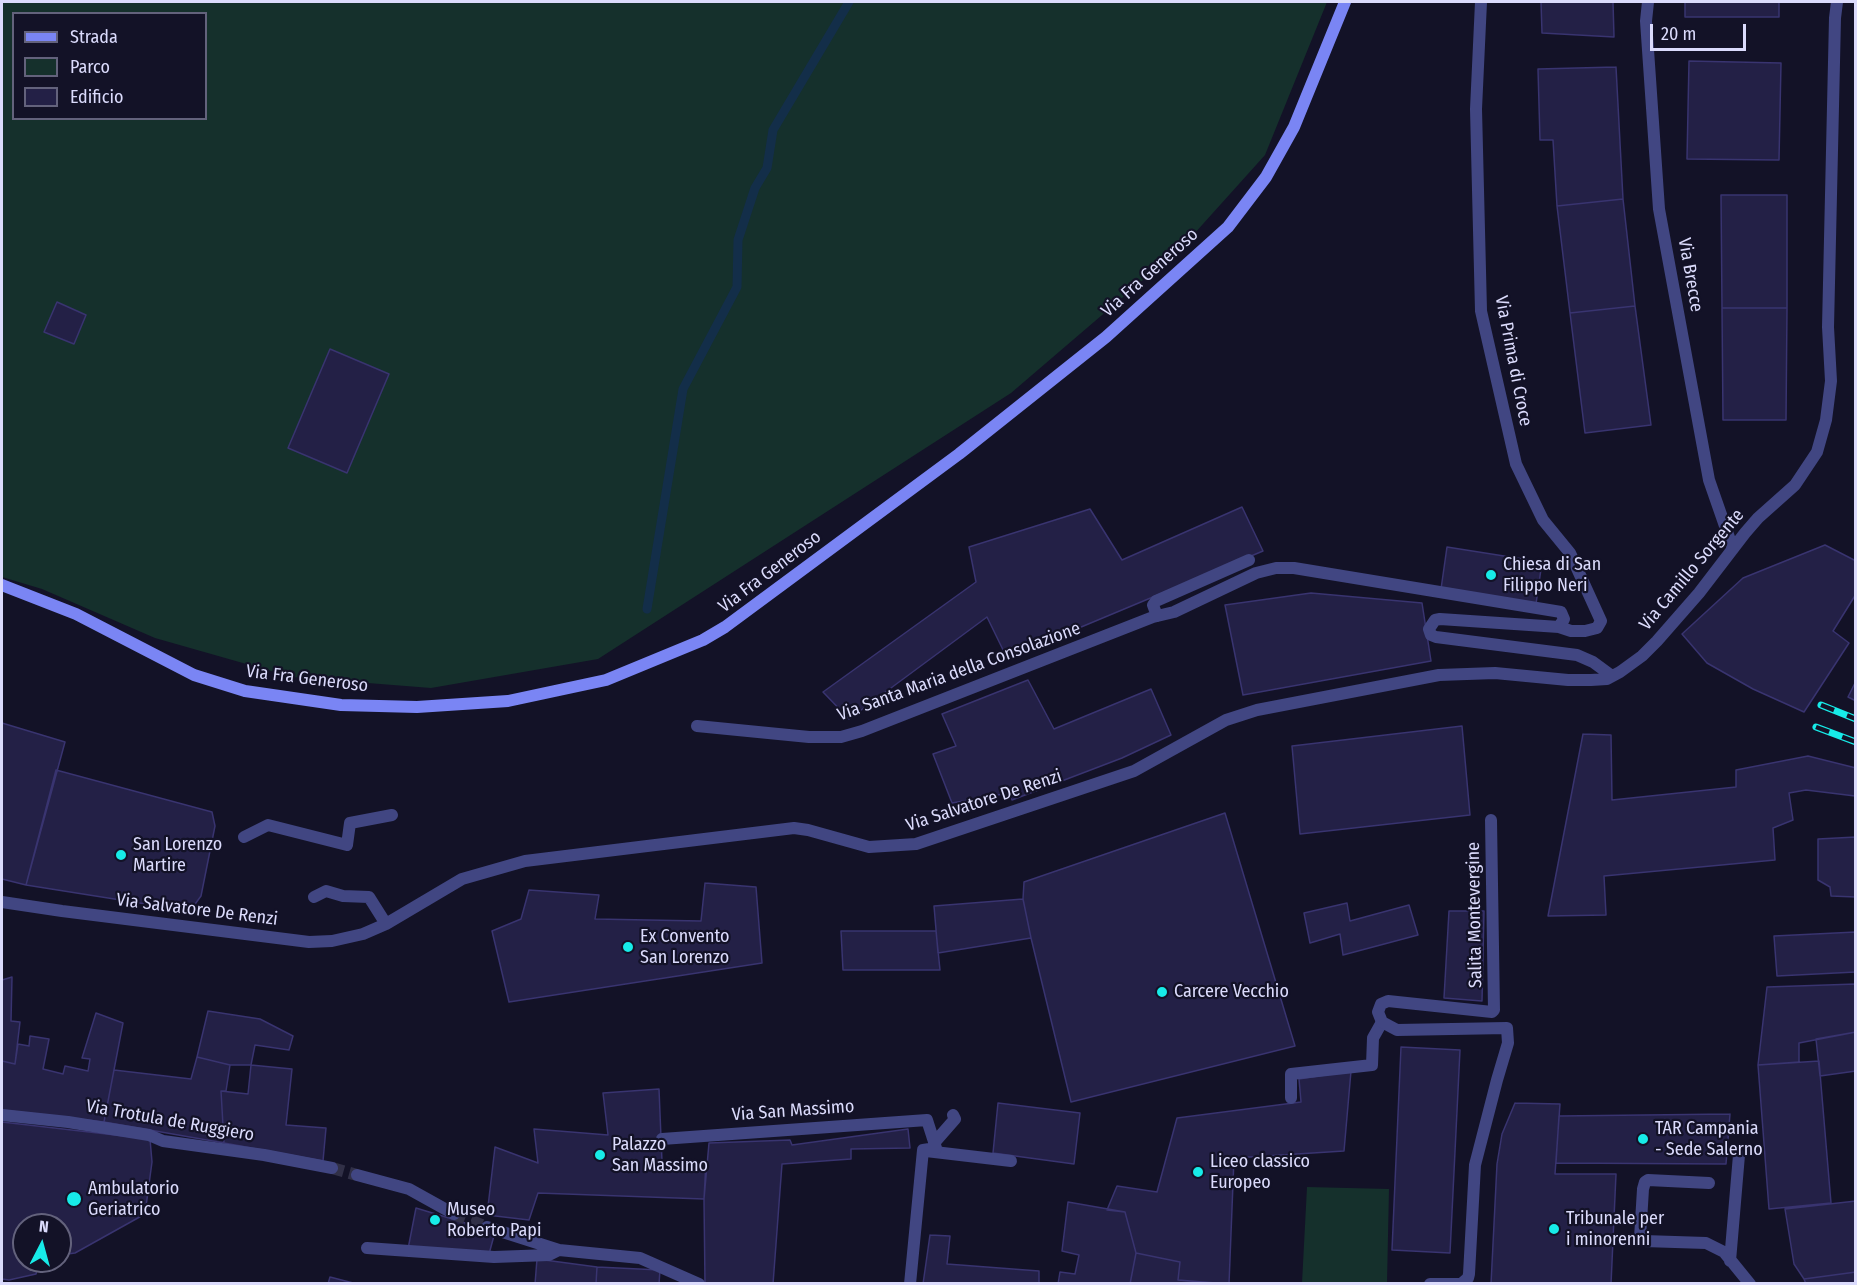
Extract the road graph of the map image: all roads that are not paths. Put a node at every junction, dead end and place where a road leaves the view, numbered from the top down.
1 (1345, 2) edge
2 (1481, 2) edge
3 (1648, 2) edge
4 (1837, 2) edge
5 (1733, 549) junction
6 (1249, 560) dead end
7 (2, 585) edge
8 (1157, 616) junction
9 (1559, 627) junction
10 (1612, 676) junction
11 (1411, 680) joint
12 (697, 726) dead end
13 (392, 815) dead end
14 (1491, 820) dead end
15 (244, 837) dead end
16 (314, 897) dead end
17 (2, 902) edge
18 (386, 924) junction
19 (1382, 1022) junction
20 (1291, 1098) dead end
21 (2, 1115) edge
22 (953, 1115) dead end
23 (662, 1139) dead end
24 (934, 1143) junction
25 (922, 1150) junction
26 (1739, 1155) dead end
27 (1011, 1161) dead end
28 (332, 1168) tunnel mouth
29 (357, 1174) tunnel mouth
30 (1709, 1183) dead end
31 (454, 1214) tunnel mouth
32 (488, 1227) tunnel mouth
33 (367, 1248) dead end
34 (559, 1250) junction
35 (1730, 1261) junction
36 (699, 1284) edge
37 (910, 1284) edge
38 (1430, 1284) edge
39 (1461, 1284) edge
40 (1750, 1284) edge

1 - 7 main road, Via Fra Generoso
2 - 9 street, Via Prima di Croce
3 - 5 street, Via Brecce
4 - 5 street, Via Camillo Sorgente
5 - 10 street, Via Camillo Sorgente
6 - 8 street
8 - 9 street, Via Santa Maria della Consolazione
8 - 12 street, Via Santa Maria della Consolazione
9 - 10 street
10 - 11 street, Via Camillo Sorgente
11 - 18 street, Via Salvatore De Renzi
13 - 15 street
14 - 19 street, Salita Montevergine
16 - 18 street
17 - 18 street, Via Salvatore De Renzi
19 - 20 street
19 - 39 street
21 - 28 street, Via Trotula de Ruggiero
22 - 24 street
23 - 24 street, Via San Massimo
24 - 25 street
25 - 27 street
25 - 37 street
26 - 35 street
29 - 31 street
30 - 35 street
32 - 34 street
33 - 34 street
34 - 36 street
35 - 40 street
38 - 39 street

